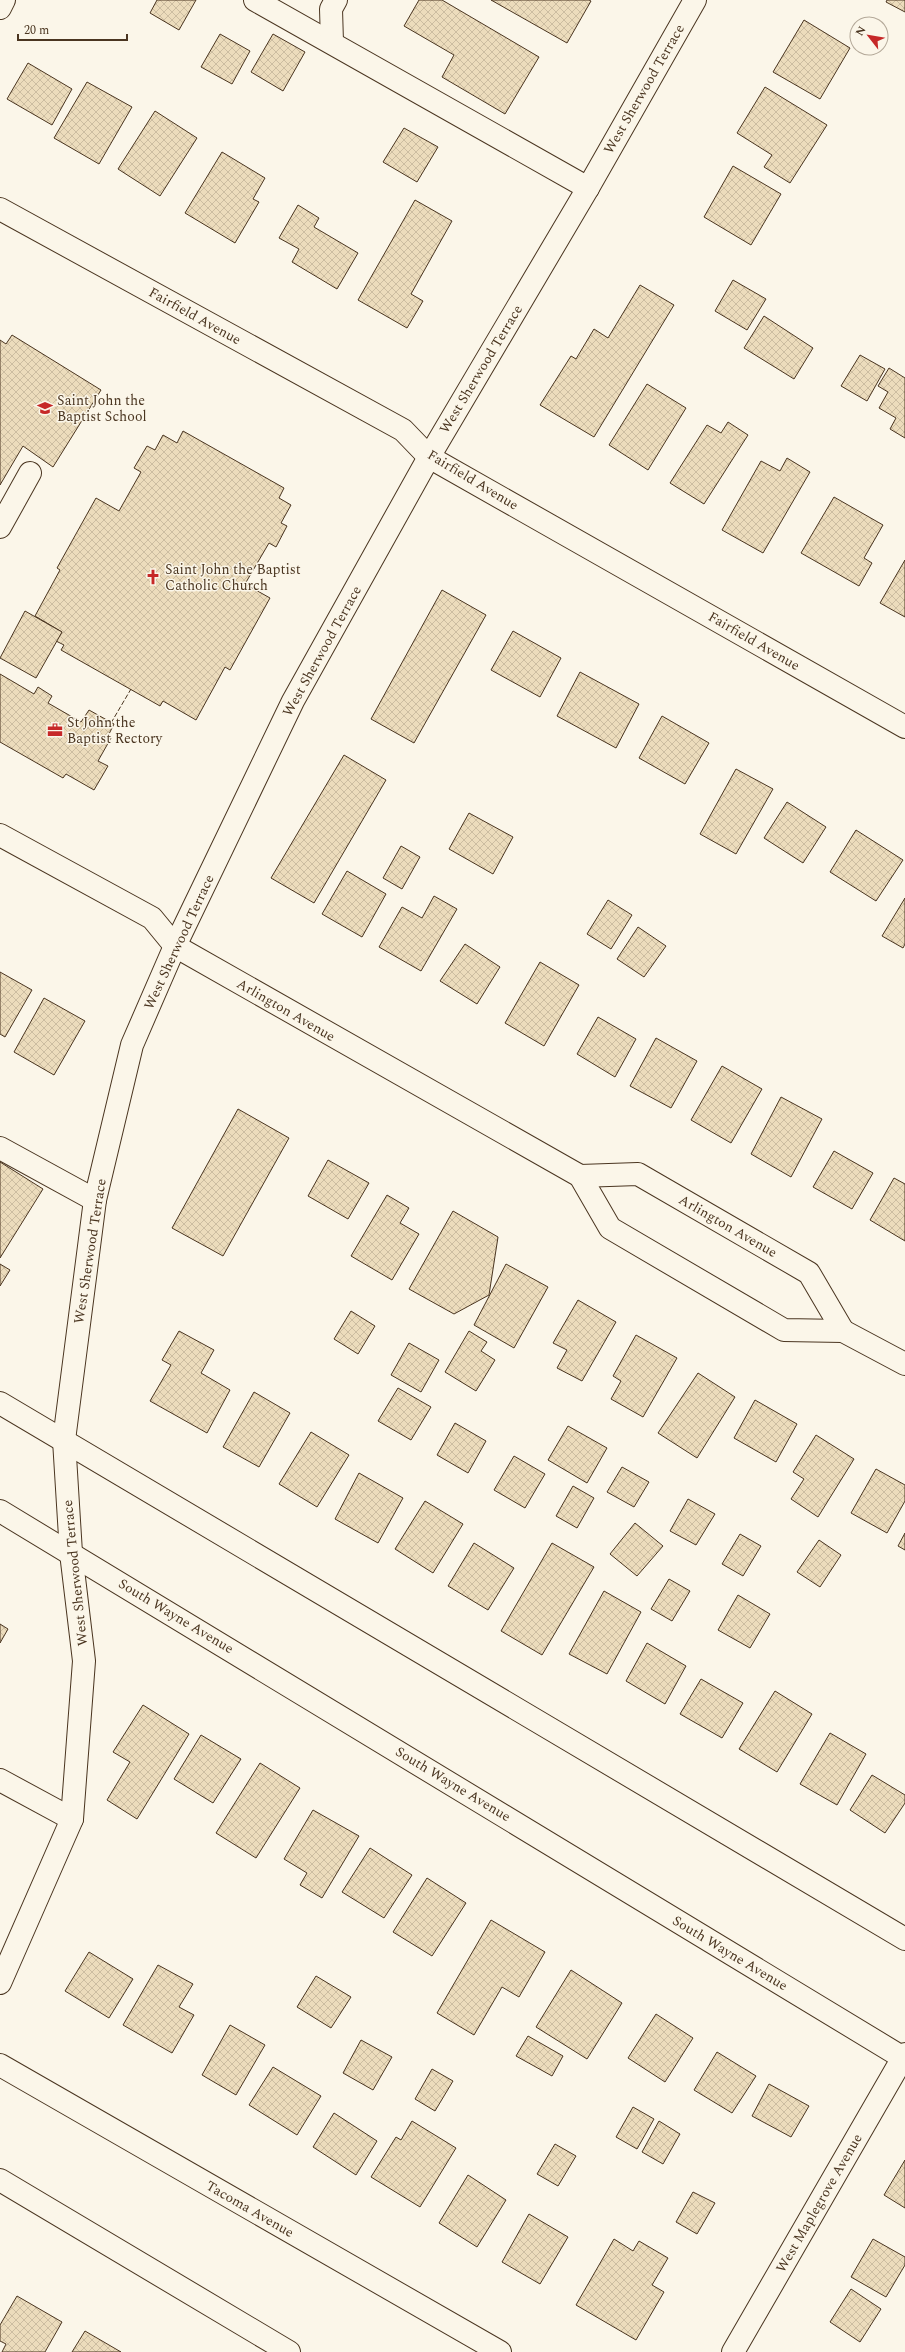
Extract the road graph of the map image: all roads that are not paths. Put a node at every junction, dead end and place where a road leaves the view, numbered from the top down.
1 (4, 0) edge
2 (255, 0) edge
3 (336, 0) edge
4 (695, 0) edge
5 (0, 8) edge
6 (332, 42) junction
7 (588, 188) junction
8 (0, 210) edge
9 (429, 457) junction
10 (30, 473) dead end
11 (0, 527) edge
12 (905, 727) edge
13 (0, 835) edge
14 (175, 946) junction
15 (0, 1148) edge
16 (580, 1176) junction
17 (95, 1200) junction
18 (844, 1331) junction
19 (905, 1364) edge
20 (0, 1403) edge
21 (64, 1440) junction
22 (0, 1511) edge
23 (71, 1553) junction
24 (0, 1780) edge
25 (72, 1819) junction
26 (905, 1939) edge
27 (0, 1984) edge
28 (904, 2057) edge
29 (0, 2066) edge
30 (0, 2180) edge
31 (289, 2352) edge
32 (500, 2352) edge
33 (732, 2352) edge

1 - 5 street
2 - 6 street
3 - 6 street
4 - 7 street, West Sherwood Terrace
6 - 7 street
7 - 9 street, West Sherwood Terrace
8 - 9 street, Fairfield Avenue
9 - 12 street, Fairfield Avenue
9 - 14 street, West Sherwood Terrace
10 - 11 street
13 - 14 street, Arlington Avenue
14 - 16 street, Arlington Avenue
14 - 17 street, West Sherwood Terrace
15 - 17 street
16 - 18 street
16 - 18 street, Arlington Avenue
17 - 21 street, West Sherwood Terrace
18 - 19 street
20 - 21 street
21 - 23 street, West Sherwood Terrace
21 - 26 street
22 - 23 street, South Wayne Avenue
23 - 25 street, West Sherwood Terrace
23 - 28 street, South Wayne Avenue
24 - 25 street
25 - 27 street, West Sherwood Terrace
28 - 33 street, West Maplegrove Avenue
29 - 32 street, Tacoma Avenue
30 - 31 street

